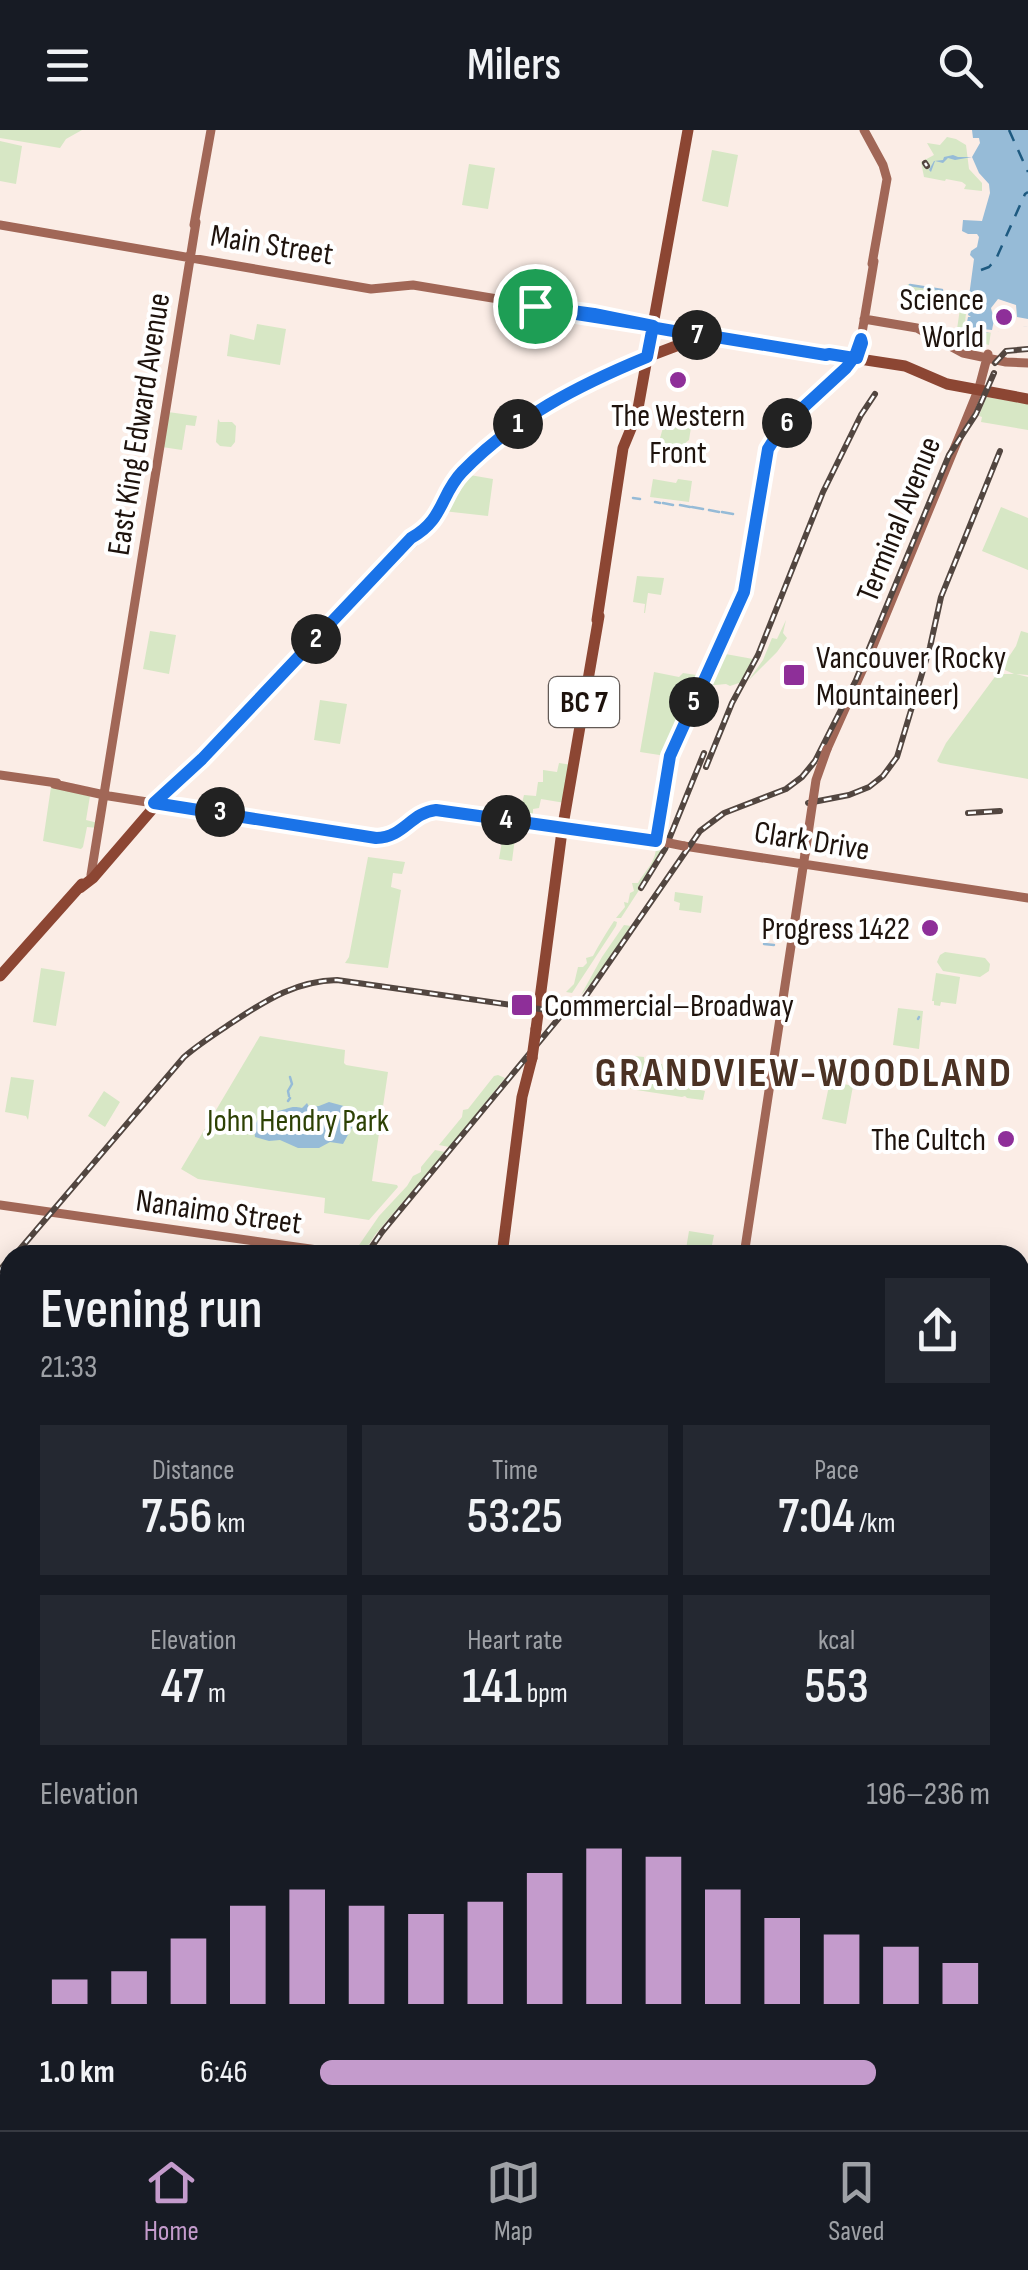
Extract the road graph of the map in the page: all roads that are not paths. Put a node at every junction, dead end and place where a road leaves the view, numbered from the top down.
1 (211, 130) edge
2 (688, 130) edge
3 (864, 130) edge
4 (0, 225) edge
5 (190, 259) junction
6 (864, 318) junction
7 (653, 326) junction
8 (704, 337) junction
9 (986, 356) junction
10 (647, 357) junction
11 (854, 360) junction
12 (1028, 361) edge
13 (975, 391) junction
14 (1028, 401) edge
15 (417, 536) junction
16 (0, 776) edge
17 (106, 793) junction
18 (158, 802) junction
19 (565, 826) junction
20 (660, 842) junction
21 (804, 859) junction
22 (92, 875) junction
23 (1028, 898) edge
24 (0, 973) edge
25 (0, 1205) edge
26 (281, 1245) edge
27 (501, 1245) edge
28 (746, 1245) edge

1 - 5 main road, East King Edward Avenue
2 - 7 main road, BC 7
3 - 6 main road
4 - 5 main road, Main Street
5 - 7 main road, Main Street
5 - 17 main road, East King Edward Avenue
6 - 9 main road
6 - 11 main road
7 - 8 main road, Main Street
7 - 10 main road, BC 7
8 - 10 main road
8 - 11 main road, Main Street
9 - 12 main road
9 - 13 main road, Terminal Avenue
10 - 15 main road
10 - 19 main road, BC 7
11 - 13 main road, Main Street
11 - 20 main road
13 - 14 main road, Main Street
13 - 21 main road, Terminal Avenue, bridge
15 - 18 main road
15 - 18 main road
16 - 17 main road, Clark Drive
17 - 18 main road, Clark Drive
17 - 22 main road, East King Edward Avenue
18 - 19 main road, Clark Drive
18 - 22 main road
19 - 20 main road, Clark Drive
19 - 27 main road, BC 7, bridge
20 - 21 main road, Clark Drive, bridge
21 - 23 main road, Clark Drive
21 - 28 main road, Terminal Avenue
22 - 24 main road
25 - 26 main road, Nanaimo Street

